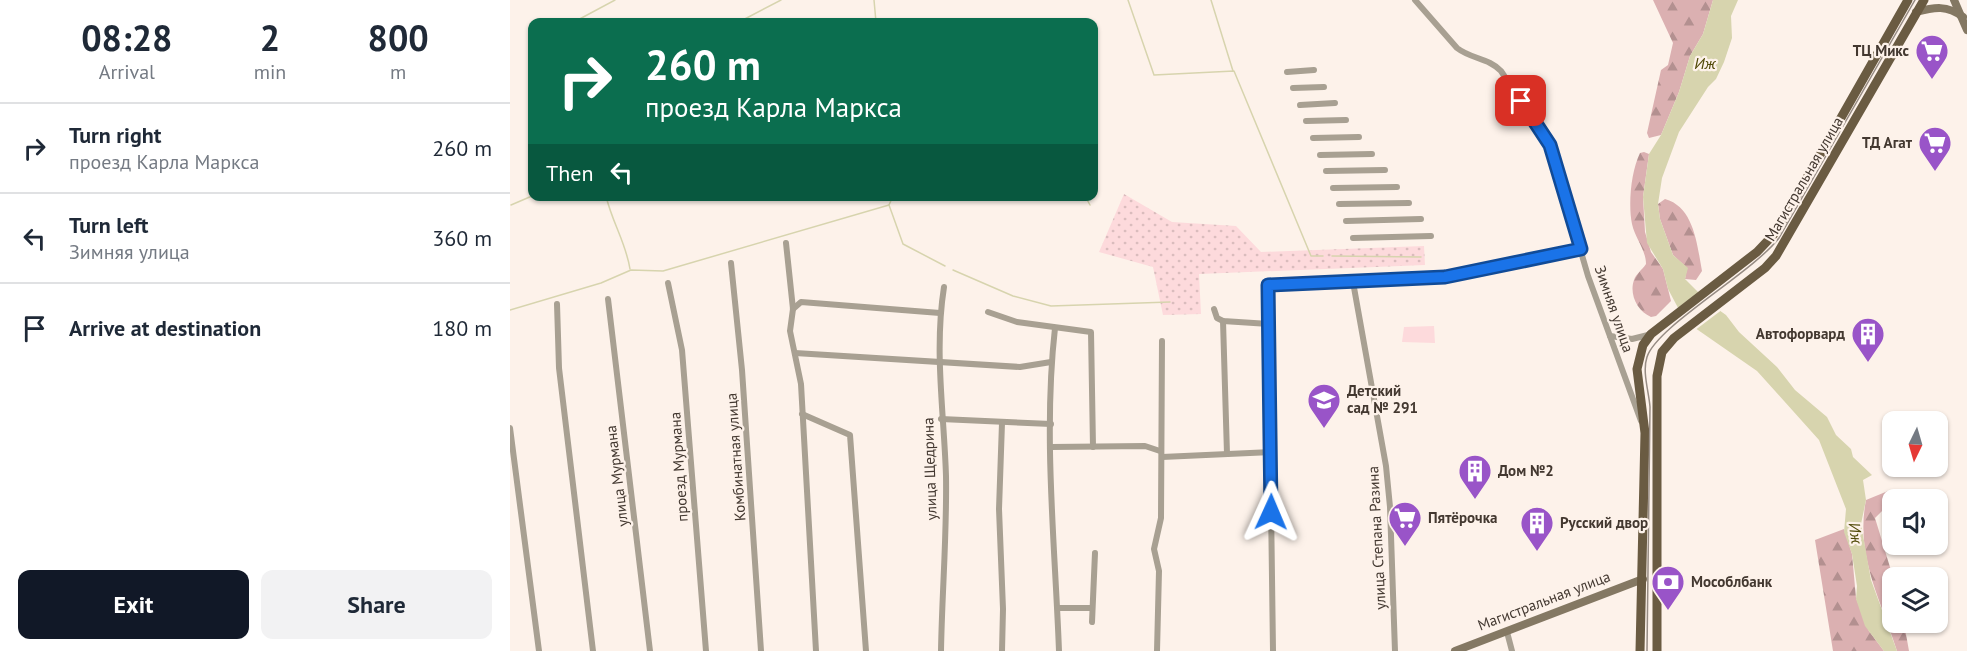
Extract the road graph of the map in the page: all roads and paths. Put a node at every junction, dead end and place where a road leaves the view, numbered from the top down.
1 (1415, 0) edge
2 (1908, 0) edge
3 (1924, 0) edge
4 (1954, 0) edge
5 (1964, 0) edge
6 (1916, 12) junction
7 (1964, 17) junction
8 (1967, 30) edge
9 (1314, 70) dead end
10 (1287, 72) dead end
11 (1324, 87) dead end
12 (1293, 88) dead end
13 (1335, 103) dead end
14 (1300, 105) dead end
15 (1346, 120) dead end
16 (1306, 121) dead end
17 (1359, 136) dead end
18 (1313, 138) dead end
19 (1372, 154) dead end
20 (1320, 155) dead end
21 (1385, 170) dead end
22 (1326, 171) dead end
23 (1397, 187) dead end
24 (1333, 188) dead end
25 (1409, 203) dead end
26 (1339, 204) dead end
27 (1421, 219) dead end
28 (1346, 221) dead end
29 (1431, 236) dead end
30 (1353, 238) dead end
31 (786, 243) dead end
32 (1581, 249) junction
33 (731, 263) dead end
34 (1353, 282) junction
35 (668, 283) dead end
36 (944, 287) dead end
37 (608, 299) dead end
38 (557, 304) dead end
39 (793, 309) junction
40 (1214, 309) dead end
41 (988, 312) dead end
42 (940, 313) junction
43 (1223, 321) junction
44 (1269, 324) junction
45 (1055, 327) junction
46 (1651, 334) junction
47 (1611, 336) junction
48 (1162, 341) dead end
49 (795, 353) junction
50 (1051, 362) junction
51 (939, 363) junction
52 (802, 414) junction
53 (941, 419) junction
54 (1002, 423) junction
55 (1051, 424) junction
56 (510, 428) edge
57 (1645, 433) junction
58 (1051, 447) junction
59 (1093, 447) junction
60 (1272, 452) junction
61 (1161, 454) junction
62 (1227, 454) junction
63 (1095, 553) dead end
64 (1656, 574) junction
65 (1643, 579) junction
66 (1058, 608) junction
67 (1092, 608) junction
68 (1092, 622) dead end
69 (1507, 632) junction
70 (539, 651) edge
71 (593, 651) edge
72 (650, 651) edge
73 (706, 651) edge
74 (760, 651) edge
75 (816, 651) edge
76 (866, 651) edge
77 (940, 651) edge
78 (1002, 651) edge
79 (1059, 651) edge
80 (1157, 651) edge
81 (1273, 651) edge
82 (1395, 651) edge
83 (1455, 651) edge
84 (1512, 651) edge
85 (1640, 651) edge
86 (1657, 651) edge

1 - 32 street, Зимняя улица
2 - 46 main road, Магистральная улица
3 - 6 main road, Магистральная улица
4 - 7 street
5 - 7 street
6 - 7 street
6 - 64 main road, Магистральная улица
7 - 8 street
9 - 10 street
11 - 12 street
13 - 14 street
15 - 16 street
17 - 18 street
19 - 20 street
21 - 22 street
23 - 24 street
25 - 26 street
27 - 28 street
29 - 30 street
31 - 39 street
32 - 34 street
32 - 47 street, Зимняя улица
33 - 74 street, Комбинатная улица
34 - 44 street
34 - 82 street, улица Степана Разина
35 - 73 street, проезд Мурмана
36 - 42 street, улица Щедрина
37 - 72 street, улица Мурмана
38 - 71 street
39 - 42 street
39 - 49 street
40 - 43 street
41 - 45 street
42 - 51 street, улица Щедрина
43 - 44 street
43 - 62 street
44 - 60 street
45 - 50 street
45 - 59 street
46 - 47 street
46 - 57 main road, Магистральная улица
47 - 57 street, Зимняя улица
48 - 61 street
49 - 51 street
49 - 52 street
50 - 51 street
50 - 55 street
51 - 53 street, улица Щедрина
52 - 75 street
52 - 76 street
53 - 54 street
53 - 77 street, улица Щедрина
54 - 55 street
54 - 78 street
55 - 58 street
56 - 70 street
57 - 65 main road, Магистральная улица
58 - 59 street
58 - 66 street
59 - 61 street
60 - 62 street
60 - 81 street
61 - 62 street
61 - 80 street
63 - 67 street
64 - 65 main road, Магистральная улица
64 - 86 main road
65 - 69 street, Магистральная улица
65 - 85 main road
66 - 67 street
66 - 79 street
67 - 68 street
69 - 83 street, Магистральная улица
69 - 84 street

